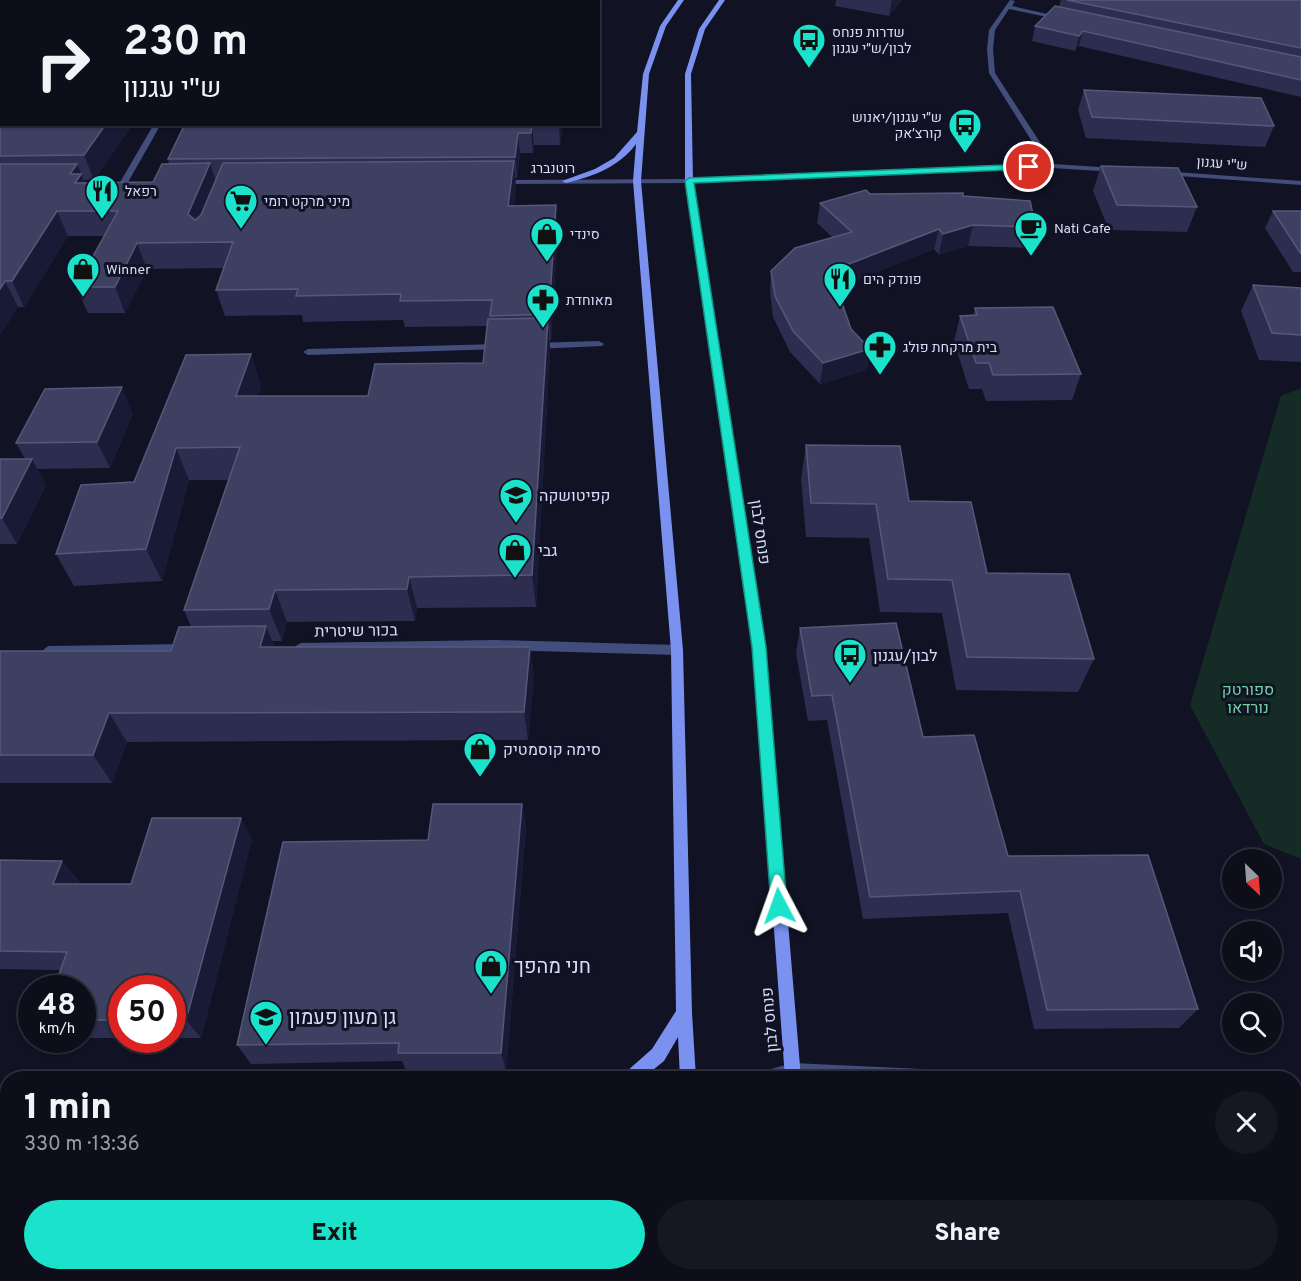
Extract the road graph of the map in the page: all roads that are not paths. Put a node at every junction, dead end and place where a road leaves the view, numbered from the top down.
1 (681, 0) edge
2 (722, 0) edge
3 (1013, 0) edge
4 (1007, 7) junction
5 (1075, 21) edge
6 (642, 124) junction
7 (157, 126) edge
8 (1052, 166) junction
9 (1123, 170) edge
10 (1159, 172) edge
11 (566, 181) junction
12 (638, 181) junction
13 (689, 181) junction
14 (484, 182) edge
15 (1301, 183) edge
16 (112, 184) edge
17 (123, 184) junction
18 (134, 184) edge
19 (599, 344) dead end
20 (518, 346) edge
21 (506, 347) edge
22 (308, 352) dead end
23 (283, 648) edge
24 (201, 649) edge
25 (676, 650) junction
26 (35, 651) edge
27 (684, 1013) junction
28 (640, 1071) edge
29 (688, 1071) edge
30 (792, 1071) edge

1 - 6 main road
2 - 13 main road, פנחס לבון
3 - 4 street
4 - 5 street
4 - 8 street
6 - 11 main road
6 - 12 main road
7 - 17 street
8 - 9 street
8 - 13 street
10 - 15 street, ש"י עגנון
11 - 12 street, רוטנברג
11 - 14 street, רוטנברג
12 - 13 street
12 - 25 main road
13 - 30 main road, פנחס לבון
16 - 17 street
17 - 18 street
19 - 20 street
21 - 22 street
23 - 25 street, בכור שיטרית
24 - 26 street
25 - 27 main road
27 - 28 main road
27 - 29 main road

